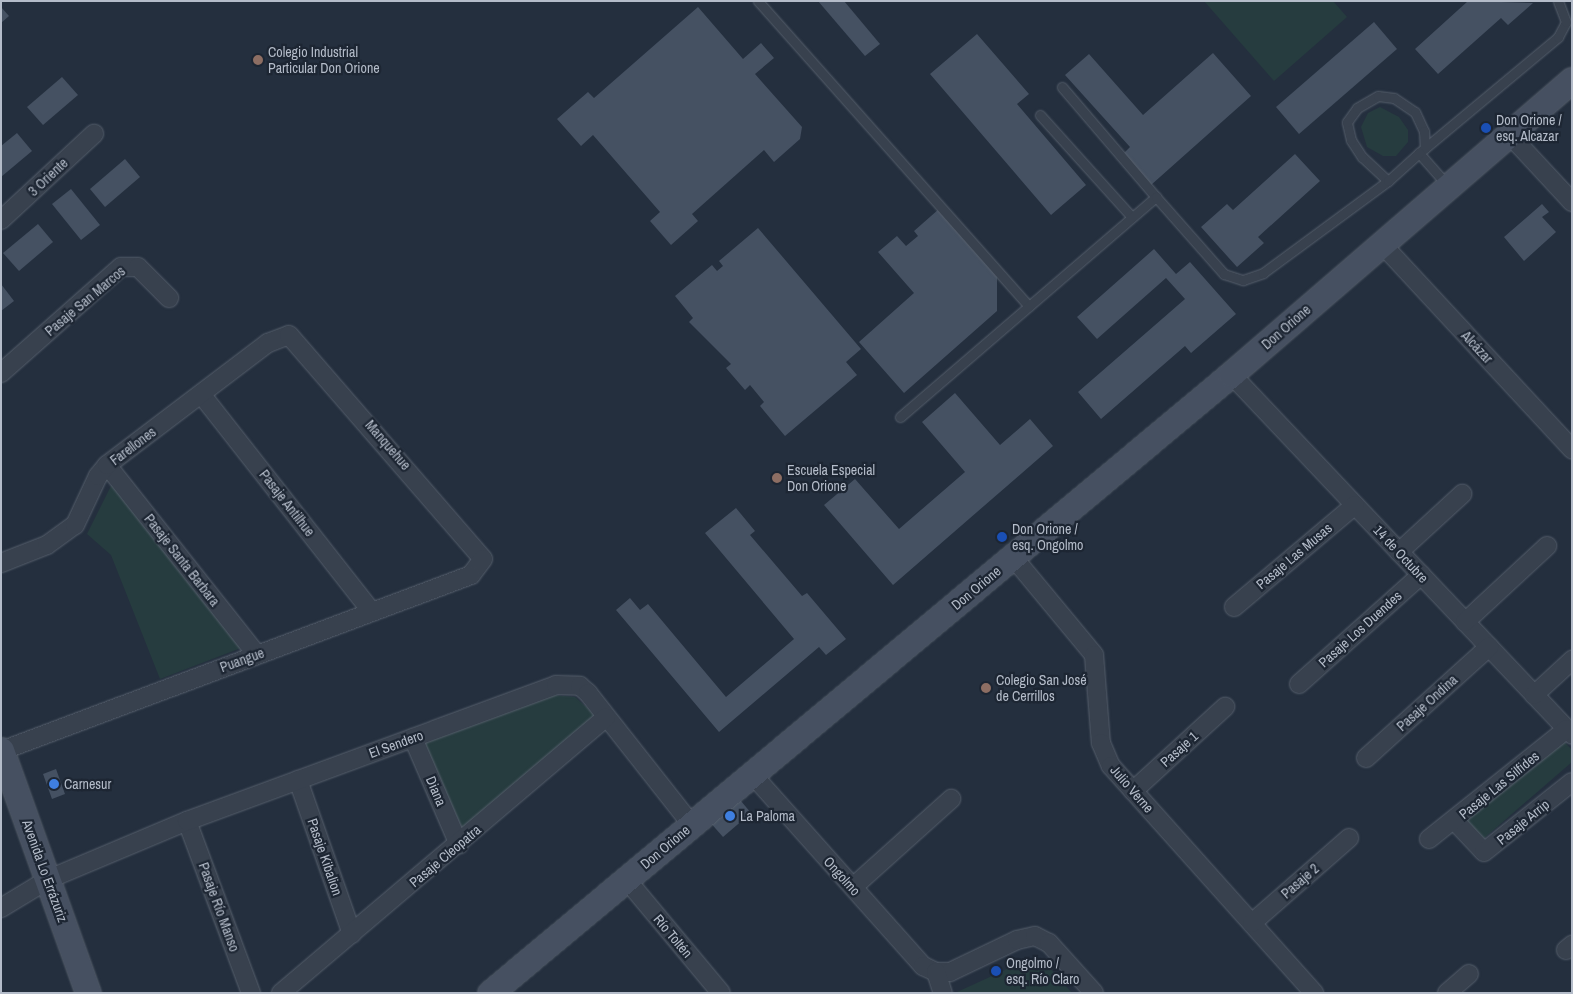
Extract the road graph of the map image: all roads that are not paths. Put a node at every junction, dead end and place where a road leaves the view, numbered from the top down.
1 (758, 1) edge
2 (1558, 1) edge
3 (1572, 80) edge
4 (1062, 87) dead end
5 (1040, 115) dead end
6 (94, 134) dead end
7 (1509, 134) junction
8 (1422, 150) junction
9 (1388, 181) junction
10 (1449, 186) junction
11 (1156, 197) junction
12 (1572, 202) edge
13 (1132, 217) junction
14 (1, 220) edge
15 (1382, 244) junction
16 (169, 298) dead end
17 (1029, 306) junction
18 (281, 336) joint
19 (1, 373) edge
20 (1231, 374) junction
21 (201, 394) junction
22 (900, 417) dead end
23 (1572, 448) edge
24 (107, 465) junction
25 (1462, 494) dead end
26 (1355, 505) junction
27 (1547, 546) dead end
28 (1399, 552) junction
29 (1013, 557) junction
30 (1, 563) edge
31 (481, 566) joint
32 (1420, 575) junction
33 (1234, 607) dead end
34 (372, 612) junction
35 (1465, 622) junction
36 (1489, 647) junction
37 (256, 655) junction
38 (1572, 660) edge
39 (1299, 684) dead end
40 (1534, 695) junction
41 (1225, 707) dead end
42 (606, 717) junction
43 (1569, 731) edge
44 (413, 738) junction
45 (1366, 758) dead end
46 (3, 762) edge
47 (752, 774) junction
48 (298, 780) junction
49 (1572, 782) edge
50 (1133, 791) junction
51 (951, 799) dead end
52 (187, 821) junction
53 (1454, 821) junction
54 (692, 825) junction
55 (1349, 838) dead end
56 (1429, 838) dead end
57 (459, 845) junction
58 (49, 879) junction
59 (626, 879) junction
60 (853, 888) junction
61 (1, 908) edge
62 (1252, 923) junction
63 (352, 934) junction
64 (936, 972) junction
65 (1469, 974) dead end
66 (83, 991) edge
67 (251, 993) edge
68 (281, 993) edge
69 (490, 993) edge
70 (720, 993) edge
71 (943, 993) edge
72 (1094, 993) edge
73 (1314, 993) edge
74 (1448, 993) edge

1 - 17 lane
2 - 8 lane
3 - 7 street, Don Orione
4 - 11 lane
5 - 13 lane
6 - 14 street, 3 Oriente
7 - 10 street, Don Orione
7 - 12 street
8 - 9 lane
8 - 9 lane
8 - 10 lane
9 - 11 lane
10 - 15 street, Don Orione
11 - 13 lane
13 - 17 lane
15 - 20 street, Don Orione
15 - 23 street, Alcázar
16 - 19 street, Pasaje San Marcos
17 - 22 lane
18 - 21 street, Farellones
18 - 31 street, Manquehue
20 - 26 street, 14 de Octubre
20 - 29 street, Don Orione
21 - 24 street, Farellones
21 - 34 street, Pasaje Antilhue
24 - 30 street, Farellones
24 - 37 street, Pasaje Santa Barbara
25 - 28 street
26 - 28 street, 14 de Octubre
26 - 33 street, Pasaje Las Musas
27 - 35 street
28 - 32 street, 14 de Octubre
29 - 47 street, Don Orione
29 - 50 street, Julio Verne
31 - 34 street, Puangue
32 - 35 street, 14 de Octubre
32 - 39 street, Pasaje Los Duendes
34 - 37 street, Puangue
35 - 36 street, 14 de Octubre
36 - 40 street, 14 de Octubre
36 - 45 street, Pasaje Ondina
37 - 46 street, Puangue
38 - 40 street
40 - 43 street, 14 de Octubre
41 - 50 street, Pasaje 1
42 - 44 street, El Sendero
42 - 54 street, El Sendero
42 - 57 street, Pasaje Cleopatra
43 - 53 street, Pasaje Las Silfides
44 - 48 street, El Sendero
44 - 57 street, Diana
46 - 58 street, Avenida Lo Errázuriz
47 - 54 street, Don Orione
47 - 60 street, Ongolmo
48 - 52 street, El Sendero
48 - 63 street, Pasaje Kibalion
49 - 53 street, Pasaje Arrip
50 - 62 street, Julio Verne
51 - 60 street
52 - 58 street, El Sendero
52 - 67 street, Pasaje Río Manso
53 - 56 street, Pasaje Las Silfides
54 - 59 street, Don Orione
55 - 62 street, Pasaje 2
57 - 63 street, Pasaje Cleopatra
58 - 61 street, El Sendero
58 - 66 street, Avenida Lo Errázuriz
59 - 69 street, Don Orione
59 - 70 street, Río Toltén
60 - 64 street, Ongolmo
62 - 73 street, Julio Verne
63 - 68 street, Pasaje Cleopatra
64 - 71 street
64 - 72 street
65 - 74 street

